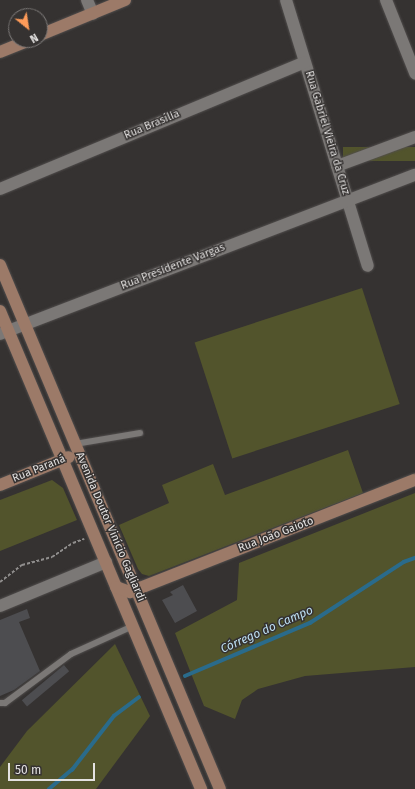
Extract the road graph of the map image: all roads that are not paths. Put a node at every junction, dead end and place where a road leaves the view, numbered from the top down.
1 (87, 0) edge
2 (125, 0) edge
3 (286, 0) edge
4 (386, 0) edge
5 (93, 14) junction
6 (48, 32) edge
7 (10, 48) edge
8 (0, 52) edge
9 (305, 62) junction
10 (415, 73) edge
11 (415, 137) edge
12 (337, 166) junction
13 (415, 175) edge
14 (0, 189) edge
15 (347, 200) junction
16 (0, 265) edge
17 (368, 266) dead end
18 (0, 311) edge
19 (25, 323) junction
20 (4, 332) edge
21 (140, 433) dead end
22 (77, 448) junction
23 (62, 459) junction
24 (415, 480) edge
25 (0, 485) edge
26 (106, 562) junction
27 (126, 564) junction
28 (116, 587) junction
29 (137, 589) junction
30 (0, 606) edge
31 (133, 626) junction
32 (0, 703) edge
33 (201, 789) edge
34 (220, 789) edge

1 - 5 street
2 - 5 street
3 - 9 street, Rua Gabriel Vieira da Cruz
4 - 10 street
5 - 6 street
7 - 8 street
9 - 12 street, Rua Gabriel Vieira da Cruz
9 - 14 street, Rua Brasília
11 - 12 street
12 - 15 street, Rua Gabriel Vieira da Cruz
13 - 15 street, Rua Presidente Vargas
15 - 17 street, Rua Gabriel Vieira da Cruz
15 - 19 street, Rua Presidente Vargas
16 - 19 street, Avenida Doutor Vinício Gagliardi
18 - 20 street, Avenida Doutor Vinício Gagliardi
19 - 20 street, Rua Presidente Vargas
19 - 22 street, Avenida Doutor Vinício Gagliardi
20 - 23 street, Avenida Doutor Vinício Gagliardi
21 - 22 lane
22 - 23 street, Rua Paraná
22 - 27 street, Avenida Doutor Vinício Gagliardi
23 - 25 street, Rua Paraná
23 - 26 street, Avenida Doutor Vinício Gagliardi
24 - 29 street, Rua João Gaioto
26 - 27 street
26 - 28 street, Avenida Doutor Vinício Gagliardi
26 - 30 street
27 - 29 street, Avenida Doutor Vinício Gagliardi
28 - 29 street
28 - 31 street, Avenida Doutor Vinício Gagliardi
29 - 34 street, Avenida Doutor Vinício Gagliardi
31 - 32 lane
31 - 33 street, Avenida Doutor Vinício Gagliardi

